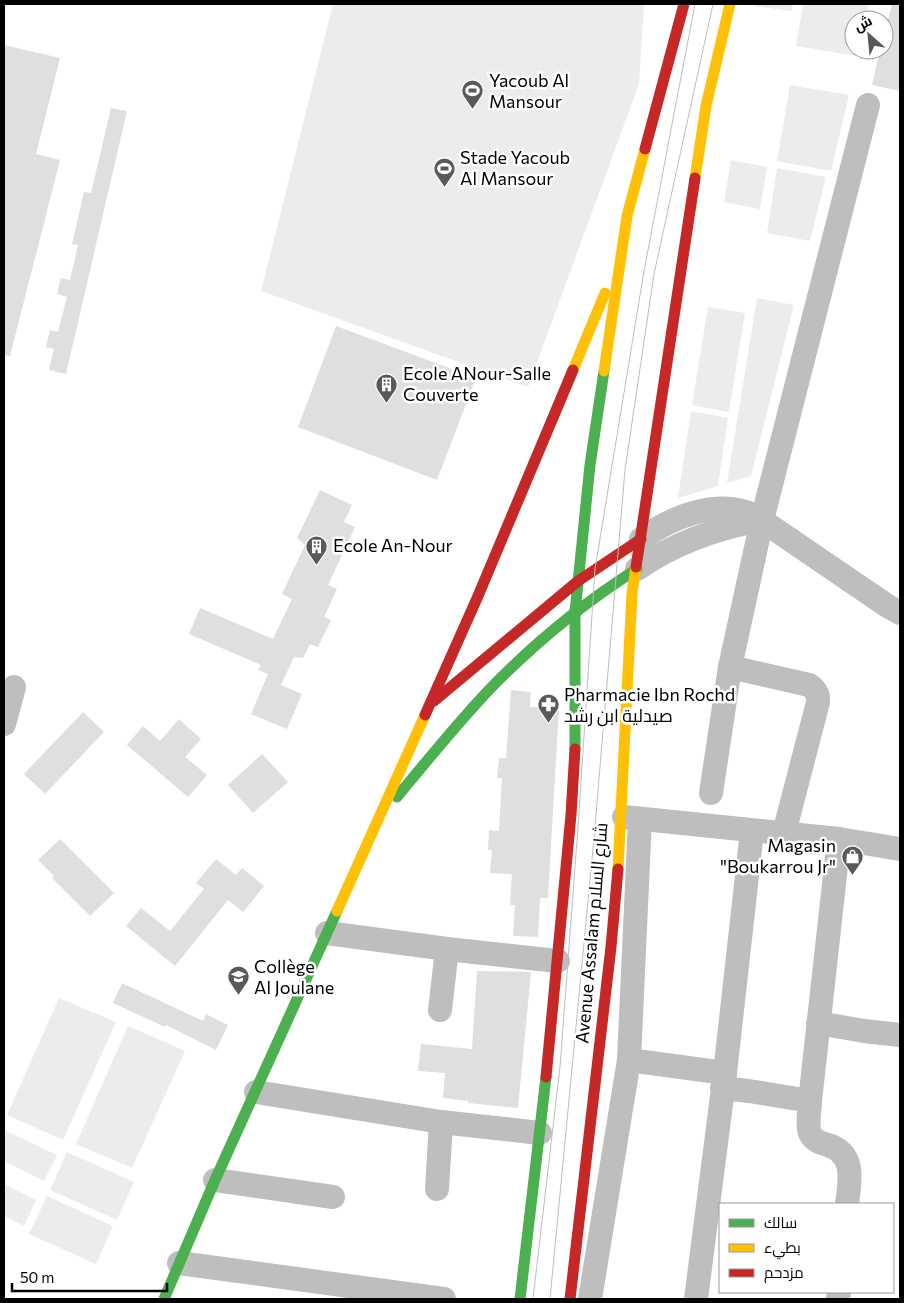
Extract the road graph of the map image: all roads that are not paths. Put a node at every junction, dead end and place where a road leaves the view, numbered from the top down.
1 (730, 4) edge
2 (681, 6) edge
3 (868, 105) dead end
4 (621, 255) junction
5 (762, 520) junction
6 (641, 539) junction
7 (637, 569) junction
8 (578, 581) junction
9 (575, 612) junction
10 (900, 612) edge
11 (730, 667) junction
12 (14, 687) dead end
13 (428, 706) junction
14 (4, 724) edge
15 (711, 793) dead end
16 (630, 818) junction
17 (378, 819) junction
18 (752, 831) junction
19 (784, 833) junction
20 (839, 838) junction
21 (900, 849) edge
22 (327, 933) junction
23 (447, 949) junction
24 (558, 961) junction
25 (440, 1010) dead end
26 (818, 1023) junction
27 (900, 1035) edge
28 (629, 1060) junction
29 (723, 1081) junction
30 (256, 1092) junction
31 (810, 1101) junction
32 (441, 1122) junction
33 (540, 1133) junction
34 (215, 1180) junction
35 (437, 1189) dead end
36 (333, 1196) dead end
37 (847, 1203) edge
38 (179, 1263) junction
39 (416, 1298) edge
40 (164, 1299) edge
41 (444, 1299) edge
42 (520, 1299) edge
43 (570, 1299) edge
44 (590, 1299) edge
45 (696, 1299) edge

1 - 6 main road, Avenue Assalam شارع السلام
2 - 4 main road
3 - 5 street
4 - 8 main road, Avenue Assalam شارع السلام
4 - 13 main road
5 - 6 street
5 - 7 street
5 - 10 street
5 - 11 street
6 - 7 main road, Avenue Assalam شارع السلام
6 - 8 main road
7 - 9 main road
7 - 16 main road, Avenue Assalam شارع السلام
8 - 9 main road, Avenue Assalam شارع السلام
8 - 13 main road
9 - 17 main road
9 - 24 main road, Avenue Assalam شارع السلام
11 - 15 street
11 - 19 street
12 - 14 street
13 - 17 main road
16 - 18 street
16 - 28 street
16 - 43 main road, Avenue Assalam شارع السلام
17 - 22 main road
18 - 19 street
18 - 29 street
19 - 20 street
20 - 21 street
20 - 26 street
22 - 23 street
22 - 30 main road
23 - 24 street
23 - 25 street
24 - 33 main road, Avenue Assalam شارع السلام
26 - 27 street
26 - 31 street
28 - 29 street
28 - 44 street
29 - 31 street
29 - 45 street
30 - 32 street
30 - 34 main road
31 - 37 street
32 - 33 street
32 - 35 street
33 - 42 main road, Avenue Assalam شارع السلام
34 - 36 street
34 - 38 main road
38 - 39 street
38 - 40 main road
39 - 41 street

